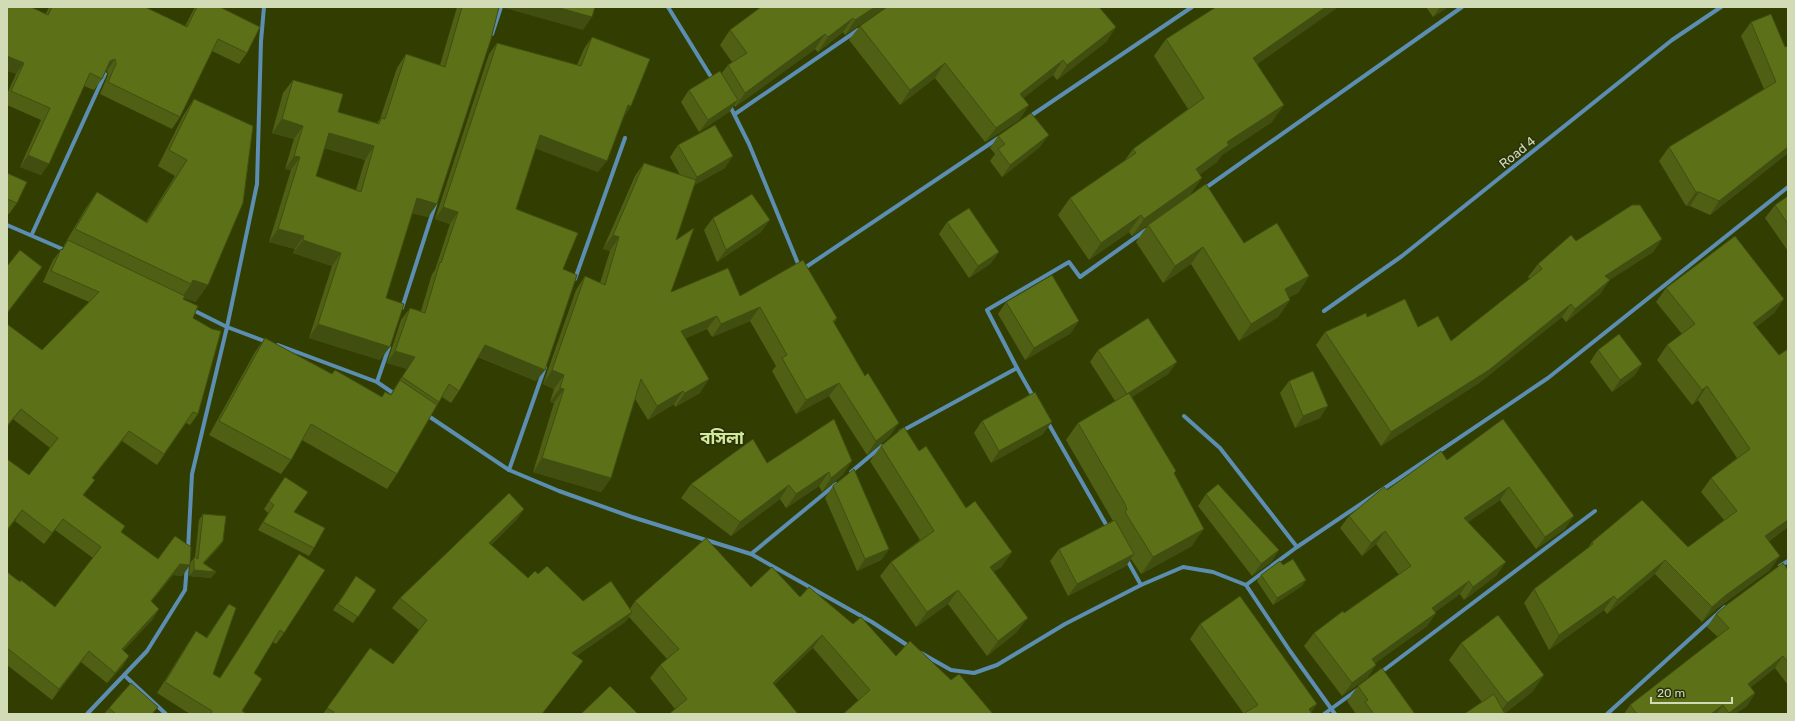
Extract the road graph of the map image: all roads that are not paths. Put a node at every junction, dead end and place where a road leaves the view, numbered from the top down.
1 (264, 7) edge
2 (501, 7) edge
3 (668, 7) edge
4 (1192, 7) edge
5 (1462, 7) edge
6 (1721, 7) edge
7 (860, 29) edge
8 (491, 37) edge
9 (105, 74) edge
10 (718, 88) edge
11 (726, 101) edge
12 (735, 114) junction
13 (1026, 119) edge
14 (1006, 132) edge
15 (625, 138) dead end
16 (1788, 187) edge
17 (1201, 190) edge
18 (439, 195) edge
19 (7, 225) edge
20 (1150, 227) edge
21 (32, 234) junction
22 (76, 255) edge
23 (801, 271) junction
24 (805, 278) edge
25 (573, 286) edge
26 (184, 306) edge
27 (1324, 311) dead end
28 (399, 315) edge
29 (227, 327) junction
30 (389, 345) edge
31 (547, 359) edge
32 (1017, 368) junction
33 (377, 382) junction
34 (402, 399) edge
35 (1036, 402) edge
36 (420, 411) edge
37 (1044, 416) edge
38 (1184, 416) dead end
39 (894, 427) edge
40 (885, 444) edge
41 (509, 470) junction
42 (849, 474) edge
43 (843, 479) edge
44 (1595, 511) dead end
45 (1110, 531) edge
46 (1297, 547) junction
47 (1122, 551) edge
48 (752, 554) junction
49 (1788, 561) edge
50 (1777, 569) edge
51 (1141, 585) junction
52 (1246, 585) junction
53 (1730, 603) edge
54 (124, 675) junction
55 (1375, 676) edge
56 (1363, 685) edge
57 (1331, 709) junction
58 (87, 714) edge
59 (166, 714) edge
60 (1324, 714) edge
61 (1335, 714) edge
62 (1607, 714) edge

1 - 29 street
2 - 8 street
3 - 10 street
4 - 13 street
5 - 17 street
6 - 27 street, Road 4
7 - 12 street
9 - 21 street
11 - 12 street
12 - 23 street
14 - 23 street
15 - 25 street
16 - 46 street
18 - 28 street
19 - 21 street
20 - 32 street
21 - 22 street
23 - 24 street
26 - 29 street
29 - 33 street
29 - 54 street
30 - 33 street
31 - 41 street
32 - 35 street
32 - 39 street
33 - 34 street
36 - 41 street
37 - 45 street
38 - 46 street
40 - 42 street
41 - 48 street
43 - 48 street
44 - 55 street
46 - 52 street
47 - 51 street
48 - 51 street
49 - 50 street
51 - 52 street
52 - 57 street
53 - 62 street
54 - 58 street
54 - 59 street
56 - 57 street
57 - 60 street
57 - 61 street

